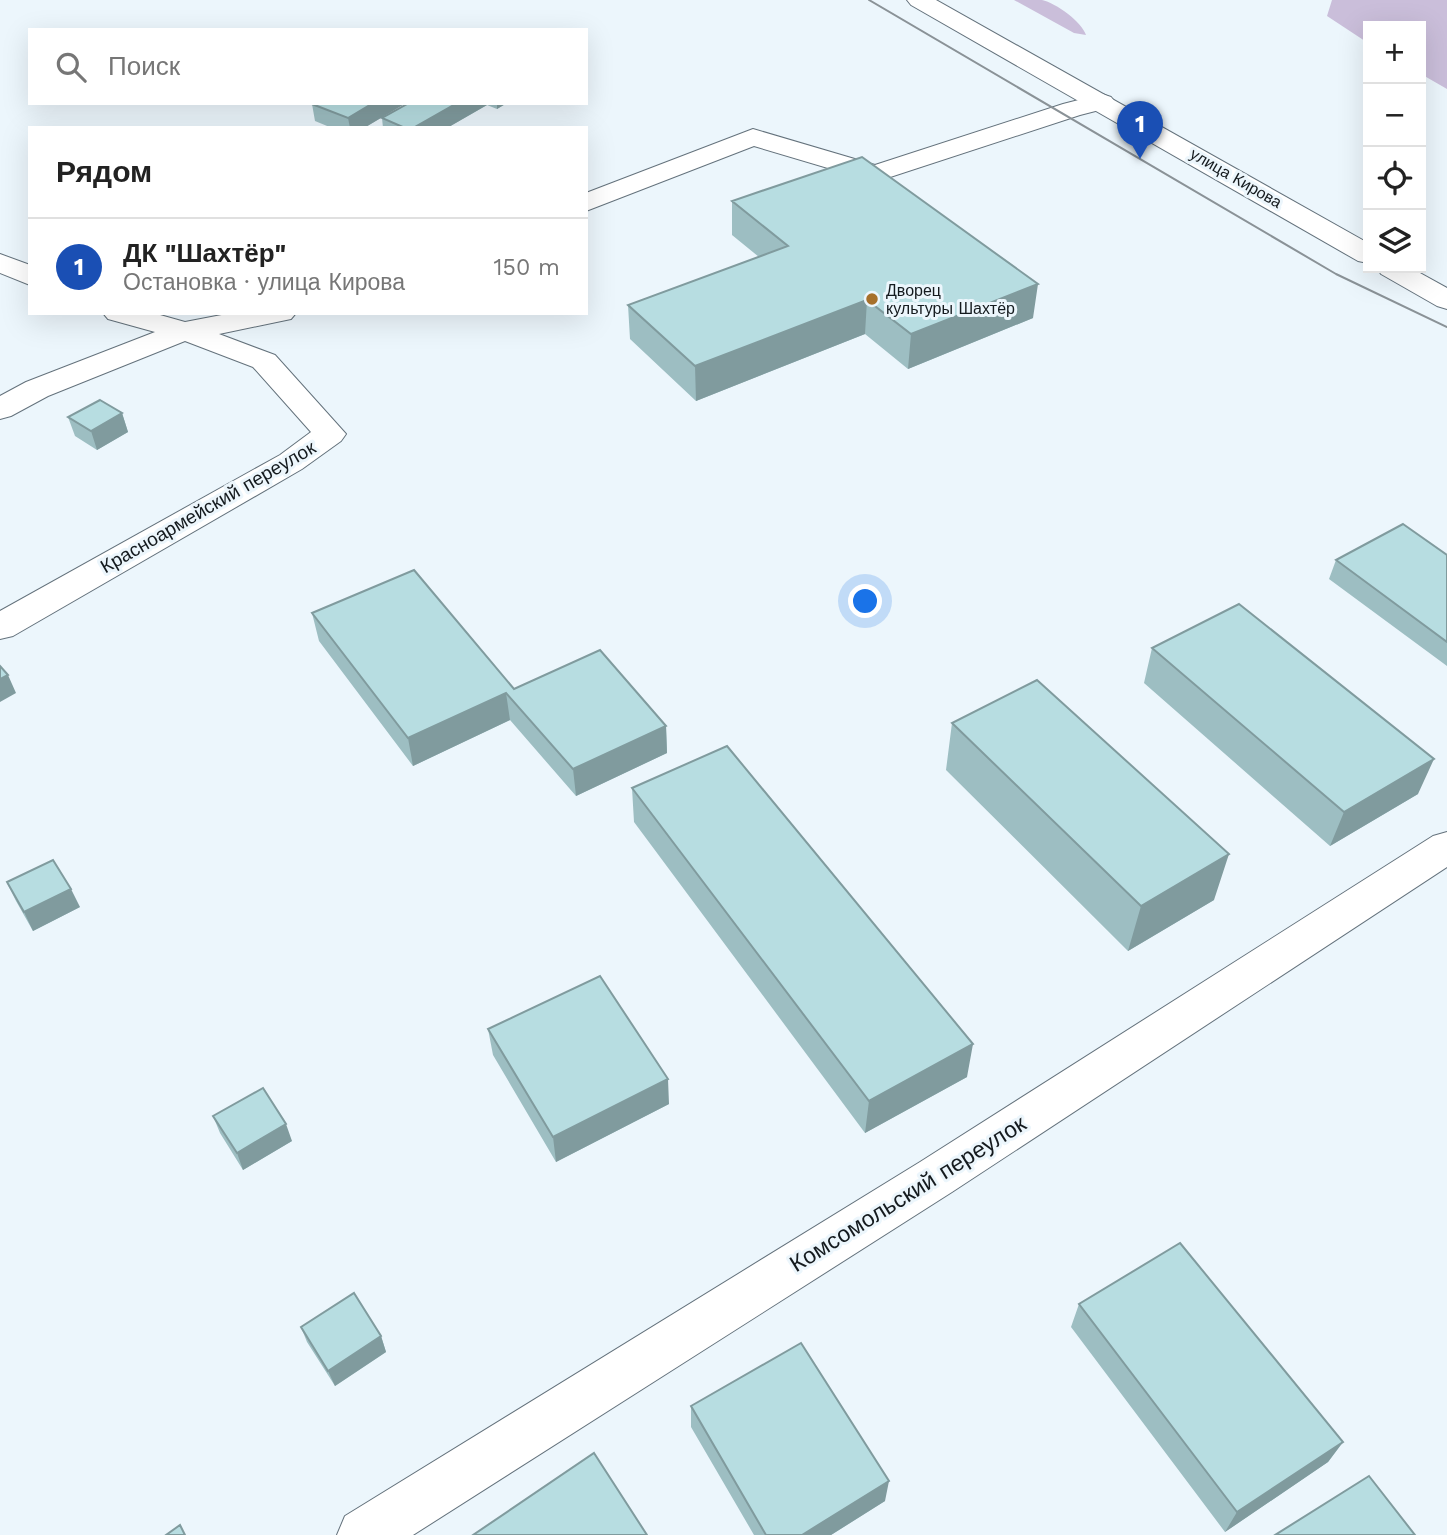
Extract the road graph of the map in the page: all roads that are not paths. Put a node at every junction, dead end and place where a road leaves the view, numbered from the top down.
1 (919, 0) edge
2 (1102, 102) junction
3 (588, 202) edge
4 (1363, 252) edge
5 (0, 263) edge
6 (1400, 273) edge
7 (28, 275) edge
8 (1447, 300) edge
9 (125, 315) edge
10 (270, 315) edge
11 (185, 331) junction
12 (0, 408) edge
13 (0, 627) edge
14 (1447, 847) edge
15 (365, 1535) edge

1 - 2 street, улица Кирова
2 - 3 street
2 - 4 street, улица Кирова
5 - 7 street
6 - 8 street
9 - 11 street
10 - 11 street
11 - 12 street
11 - 13 street, Красноармейский переулок
14 - 15 street, Комсомольский переулок

